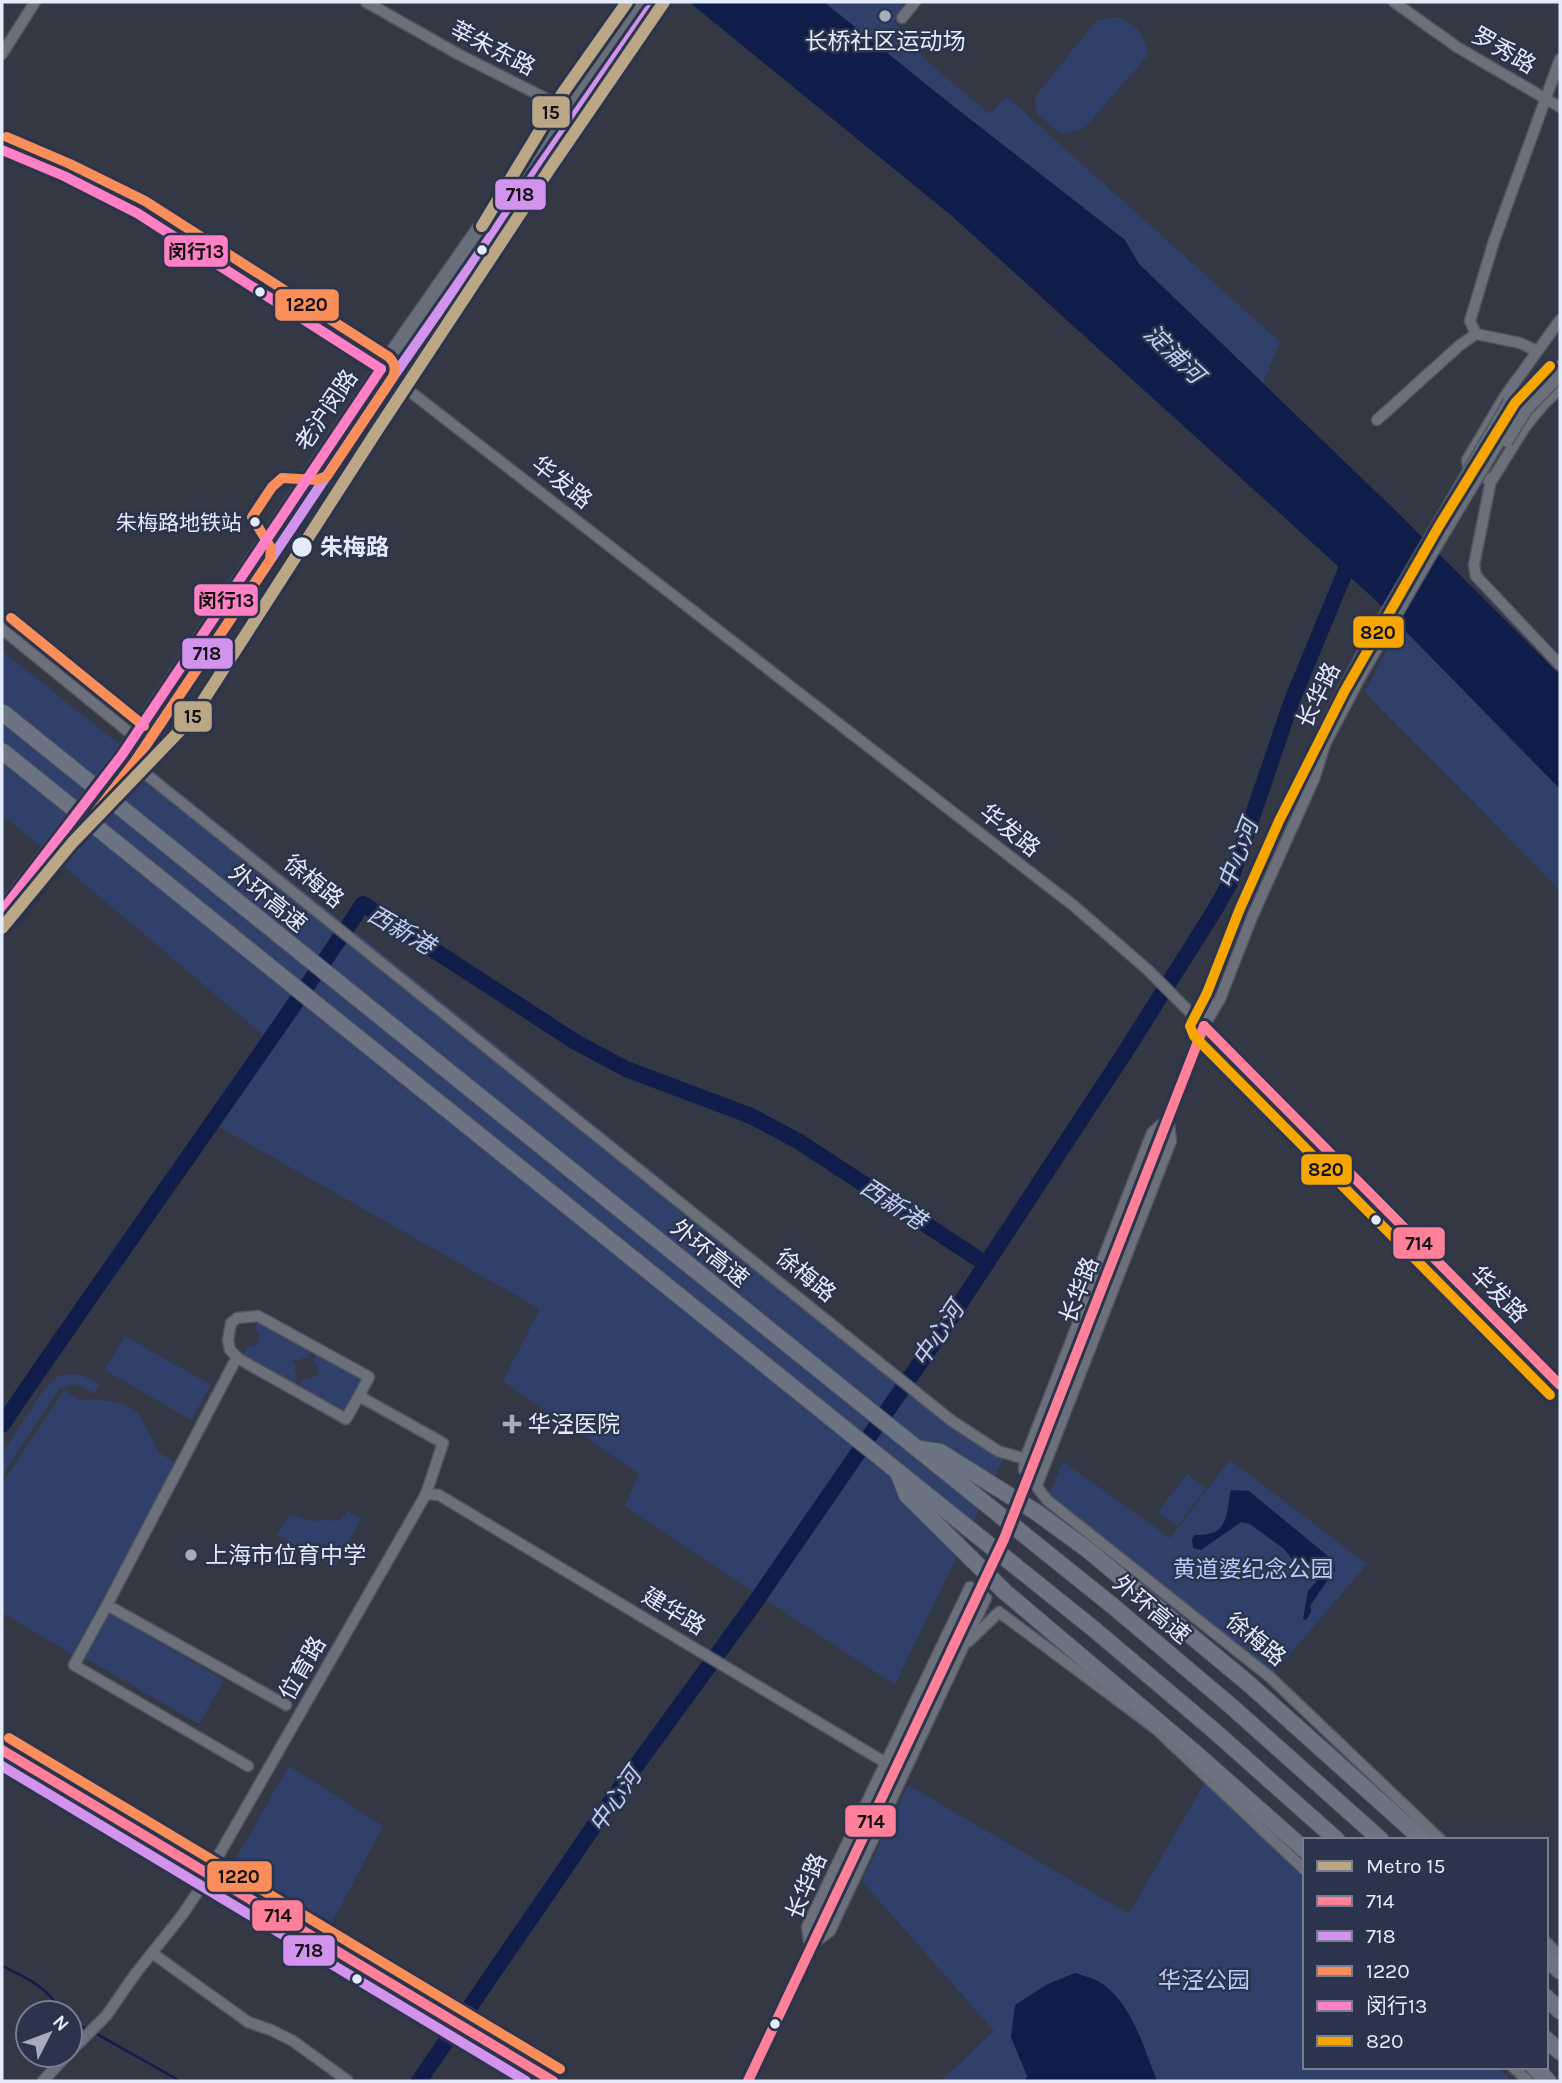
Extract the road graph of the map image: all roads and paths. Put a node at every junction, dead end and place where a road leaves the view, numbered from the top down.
1 (35, 2) edge
2 (366, 2) edge
3 (638, 2) edge
4 (915, 2) edge
5 (1394, 2) edge
6 (902, 18) dead end
7 (2, 54) edge
8 (1560, 59) edge
9 (1545, 98) junction
10 (1560, 107) edge
11 (565, 108) junction
12 (2, 150) edge
13 (1560, 320) edge
14 (1560, 331) edge
15 (1476, 334) junction
16 (1537, 351) junction
17 (1560, 365) edge
18 (381, 369) junction
19 (1560, 376) edge
20 (1560, 388) edge
21 (1377, 420) dead end
22 (1489, 480) junction
23 (2, 629) edge
24 (1560, 664) edge
25 (2, 712) edge
26 (135, 737) junction
27 (2, 751) edge
28 (122, 755) junction
29 (1314, 779) junction
30 (2, 911) edge
31 (1204, 1026) junction
32 (1168, 1118) junction
33 (237, 1357) junction
34 (1560, 1385) edge
35 (359, 1396) junction
36 (918, 1449) junction
37 (1026, 1459) junction
38 (898, 1471) junction
39 (1037, 1485) junction
40 (426, 1494) junction
41 (107, 1605) junction
42 (963, 1647) junction
43 (286, 1705) dead end
44 (2, 1750) edge
45 (886, 1763) junction
46 (248, 1766) dead end
47 (1335, 1838) edge
48 (1379, 1838) edge
49 (1421, 1838) edge
50 (1439, 1838) edge
51 (1303, 1848) edge
52 (1303, 1868) edge
53 (209, 1874) junction
54 (810, 1947) junction
55 (152, 1953) junction
56 (84, 2038) edge
57 (1515, 2069) edge
58 (348, 2081) edge
59 (553, 2081) edge
60 (748, 2081) edge
61 (1528, 2081) edge

1 - 7 street
2 - 11 street, 莘朱东路
3 - 11 main road, 老沪闵路
4 - 6 street
5 - 9 street, 罗秀路
8 - 9 street
9 - 10 street, 罗秀路
9 - 15 street
11 - 18 main road, 老沪闵路
12 - 18 street, 华发路
13 - 16 street
14 - 31 street, 长华路, bridge
15 - 16 street
15 - 21 street
16 - 22 street
17 - 29 street, 长华路, bridge
18 - 26 main road, 老沪闵路
18 - 31 street, 华发路
19 - 29 street, 长华路, bridge
20 - 22 street
22 - 24 street
23 - 26 street
25 - 36 highway, 外环高速, bridge
26 - 28 main road, 老沪闵路
27 - 38 highway, bridge
28 - 30 main road, 老沪闵路
28 - 37 street, 徐梅路
29 - 31 street, 长华路
31 - 32 street, 长华路
31 - 34 street, 华发路
32 - 37 street, 长华路
32 - 39 street, 长华路
32 - 54 street, 长华路, bridge
33 - 35 street
33 - 35 street
33 - 41 street
35 - 40 street, 位育路
36 - 48 highway, 外环高速
36 - 49 highway
37 - 39 street, 徐梅路
38 - 47 highway
38 - 51 highway
39 - 50 street, 徐梅路
40 - 45 street, 建华路
40 - 53 street, 位育路
41 - 43 street
41 - 46 street
42 - 45 street, 长华路
42 - 52 street
42 - 54 street, 长华路
44 - 53 street
45 - 54 street, 长华路
53 - 55 street, 位育路
53 - 59 street
54 - 60 street, 长华路
55 - 56 street, 位育路
55 - 58 street
57 - 61 street

